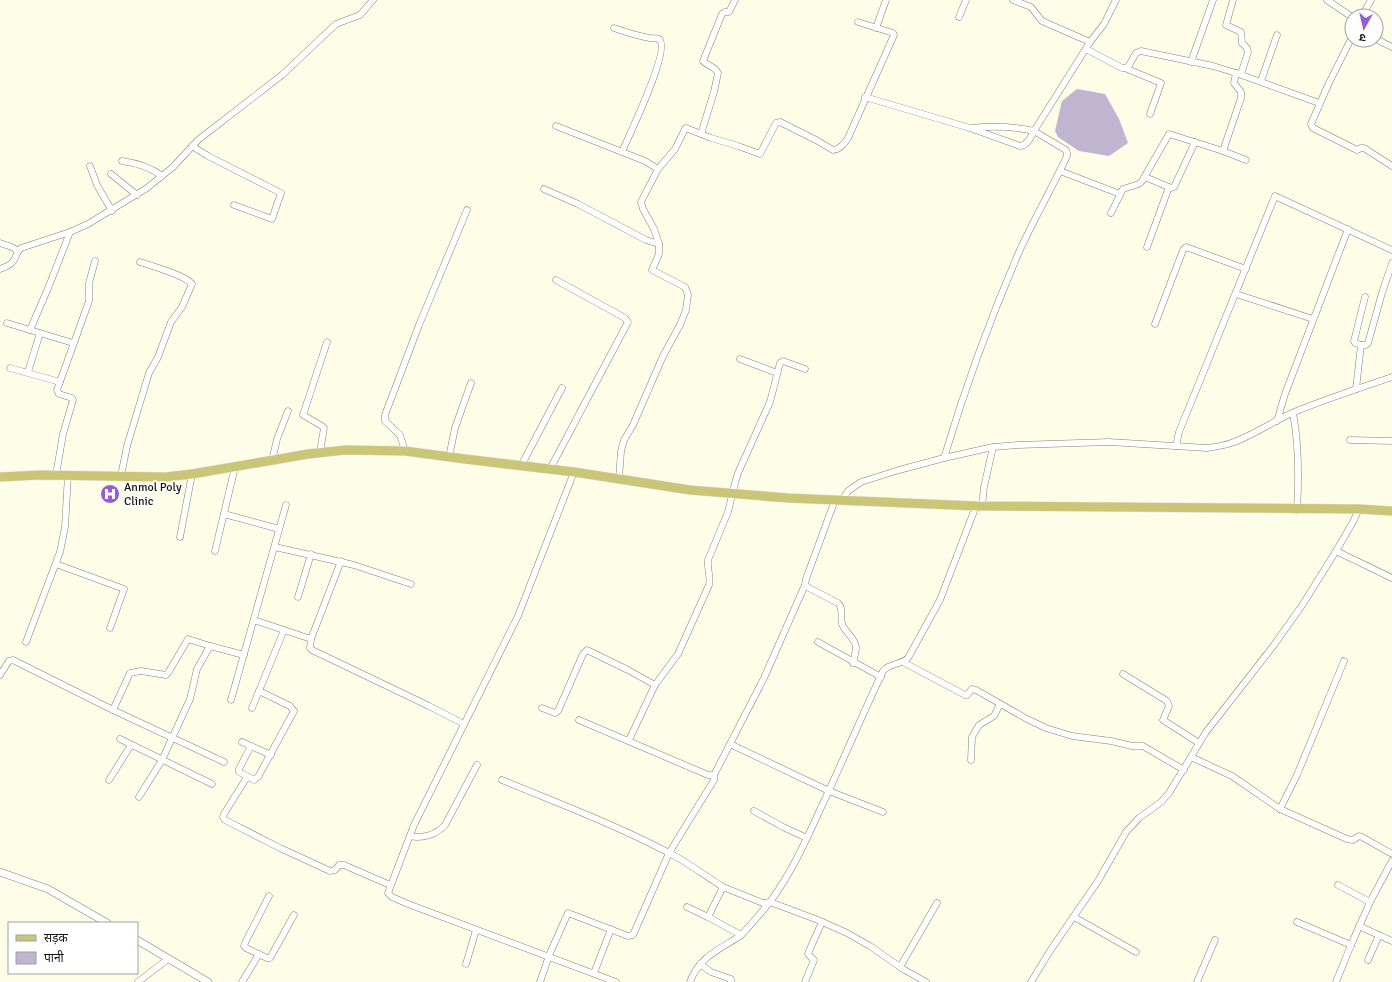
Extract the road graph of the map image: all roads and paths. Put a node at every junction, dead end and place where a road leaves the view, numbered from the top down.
1 (373, 0) edge
2 (735, 0) edge
3 (886, 0) edge
4 (966, 0) edge
5 (1013, 0) edge
6 (1116, 0) edge
7 (1213, 0) edge
8 (1232, 0) edge
9 (1327, 0) edge
10 (1344, 12) edge
11 (959, 17) dead end
12 (858, 22) dead end
13 (614, 28) dead end
14 (876, 28) junction
15 (1277, 35) dead end
16 (1090, 42) junction
17 (1346, 48) edge
18 (1086, 49) junction
19 (1190, 62) junction
20 (1125, 68) junction
21 (1239, 73) junction
22 (1261, 81) junction
23 (866, 97) junction
24 (1319, 103) junction
25 (1150, 114) dead end
26 (556, 126) dead end
27 (970, 128) junction
28 (1034, 132) junction
29 (701, 134) junction
30 (1195, 142) junction
31 (192, 146) junction
32 (1223, 151) junction
33 (622, 152) junction
34 (1246, 160) dead end
35 (122, 161) dead end
36 (90, 166) dead end
37 (1392, 166) edge
38 (658, 169) junction
39 (1060, 171) junction
40 (111, 174) dead end
41 (162, 176) junction
42 (1145, 177) junction
43 (1169, 187) junction
44 (544, 189) dead end
45 (1120, 194) junction
46 (137, 195) junction
47 (234, 205) dead end
48 (467, 210) dead end
49 (112, 211) junction
50 (1111, 213) dead end
51 (1348, 229) junction
52 (70, 232) junction
53 (0, 243) edge
54 (659, 244) junction
55 (1147, 248) dead end
56 (18, 250) junction
57 (1392, 250) edge
58 (95, 261) dead end
59 (140, 262) dead end
60 (1392, 263) edge
61 (1246, 269) junction
62 (0, 270) edge
63 (556, 280) dead end
64 (1236, 294) junction
65 (1365, 297) dead end
66 (1313, 319) junction
67 (7, 323) dead end
68 (1155, 324) dead end
69 (30, 330) junction
70 (40, 333) junction
71 (327, 342) dead end
72 (73, 343) junction
73 (1361, 345) junction
74 (740, 359) dead end
75 (10, 368) dead end
76 (806, 369) dead end
77 (28, 372) junction
78 (777, 373) junction
79 (1392, 377) edge
80 (60, 382) junction
81 (471, 383) dead end
82 (562, 388) dead end
83 (1356, 389) junction
84 (288, 411) dead end
85 (1293, 412) junction
86 (1277, 421) junction
87 (1350, 440) dead end
88 (1392, 441) edge
89 (1176, 446) junction
90 (993, 447) junction
91 (405, 451) junction
92 (320, 452) junction
93 (449, 457) junction
94 (944, 458) junction
95 (272, 461) junction
96 (521, 466) junction
97 (235, 467) junction
98 (550, 469) junction
99 (574, 472) junction
100 (192, 474) junction
101 (56, 475) junction
102 (68, 475) junction
103 (121, 476) junction
104 (0, 477) edge
105 (619, 479) junction
106 (732, 494) junction
107 (838, 500) junction
108 (286, 505) dead end
109 (979, 506) junction
110 (1359, 509) junction
111 (1297, 510) junction
112 (1392, 511) edge
113 (224, 514) junction
114 (279, 529) junction
115 (180, 537) dead end
116 (275, 547) junction
117 (215, 551) dead end
118 (1336, 551) junction
119 (310, 554) junction
120 (341, 561) junction
121 (56, 564) junction
122 (1392, 578) edge
123 (411, 584) dead end
124 (805, 585) junction
125 (298, 597) dead end
126 (254, 620) junction
127 (110, 628) dead end
128 (284, 630) junction
129 (311, 639) junction
130 (26, 642) dead end
131 (818, 642) dead end
132 (210, 646) junction
133 (244, 655) junction
134 (1344, 661) dead end
135 (903, 662) junction
136 (853, 663) junction
137 (1123, 674) dead end
138 (0, 675) edge
139 (880, 677) junction
140 (655, 685) junction
141 (259, 691) junction
142 (231, 700) dead end
143 (1000, 704) junction
144 (252, 708) dead end
145 (542, 708) dead end
146 (113, 710) junction
147 (579, 720) dead end
148 (464, 724) junction
149 (172, 738) junction
150 (120, 739) dead end
151 (629, 740) junction
152 (242, 742) dead end
153 (1199, 743) junction
154 (730, 744) junction
155 (131, 745) junction
156 (251, 746) junction
157 (271, 755) junction
158 (1191, 757) junction
159 (162, 760) junction
160 (970, 760) dead end
161 (224, 762) dead end
162 (476, 765) dead end
163 (1184, 770) junction
164 (714, 775) junction
165 (247, 777) junction
166 (109, 780) dead end
167 (502, 780) dead end
168 (212, 784) dead end
169 (829, 791) junction
170 (139, 797) dead end
171 (1280, 809) junction
172 (754, 811) dead end
173 (883, 812) dead end
174 (410, 836) junction
175 (807, 838) junction
176 (669, 853) junction
177 (1392, 854) edge
178 (1392, 861) edge
179 (0, 872) edge
180 (390, 885) junction
181 (1338, 885) dead end
182 (723, 887) junction
183 (269, 896) dead end
184 (770, 902) junction
185 (1370, 902) junction
186 (937, 903) dead end
187 (687, 907) dead end
188 (294, 915) dead end
189 (1074, 916) junction
190 (708, 917) junction
191 (105, 922) edge
192 (822, 922) junction
193 (1297, 922) dead end
194 (1359, 926) junction
195 (611, 929) junction
196 (476, 930) junction
197 (741, 935) junction
198 (1379, 935) junction
199 (1215, 940) dead end
200 (138, 941) edge
201 (1392, 941) edge
202 (1351, 944) junction
203 (1136, 952) dead end
204 (259, 954) junction
205 (549, 957) junction
206 (168, 959) junction
207 (1368, 960) dead end
208 (466, 964) dead end
209 (700, 964) junction
210 (900, 967) junction
211 (594, 973) junction
212 (138, 982) edge
213 (208, 982) edge
214 (242, 982) edge
215 (540, 982) edge
216 (616, 982) edge
217 (690, 982) edge
218 (731, 982) edge
219 (805, 982) edge
220 (926, 982) edge
221 (1030, 982) edge
222 (1198, 982) edge
223 (1336, 982) edge

1 - 31 street
2 - 29 street
3 - 14 street
4 - 11 street
5 - 16 street
6 - 16 street
7 - 19 street
8 - 21 street
9 - 10 street
12 - 14 street
13 - 33 street
14 - 23 street
15 - 22 street
16 - 18 street
17 - 24 street
18 - 20 street
18 - 28 street
19 - 20 street
19 - 21 street
20 - 25 street
21 - 22 street
21 - 32 street
22 - 24 street
23 - 27 street
23 - 29 street
24 - 37 street
26 - 33 street
27 - 28 street
27 - 28 street
28 - 39 street
29 - 38 street
30 - 32 street
30 - 42 street
30 - 43 street
31 - 41 street
31 - 47 street
32 - 34 street
33 - 38 street
35 - 41 street
36 - 49 street
38 - 54 street
39 - 45 street
39 - 94 street
40 - 46 street
41 - 46 street
42 - 43 street
42 - 45 street
43 - 55 street
44 - 54 street
45 - 50 street
46 - 49 street
48 - 91 street
49 - 52 street
51 - 57 street
51 - 61 street
51 - 66 street
52 - 56 street
52 - 69 street
53 - 56 street
54 - 105 street
56 - 62 street
58 - 72 street
59 - 103 street
60 - 73 street
61 - 64 street
61 - 68 street
63 - 98 street
64 - 66 street
64 - 89 street
65 - 73 street
66 - 86 street
67 - 69 street
69 - 70 street
70 - 72 street
70 - 77 street
71 - 92 street
72 - 80 street
73 - 83 street
74 - 78 street
75 - 77 street
76 - 78 street
77 - 80 street
78 - 106 street
79 - 83 street
80 - 101 street
81 - 93 street
82 - 96 street
83 - 85 street
84 - 95 street
85 - 86 street
85 - 111 street
86 - 89 street
87 - 88 street
89 - 90 street
90 - 94 street
90 - 109 street
91 - 92 main road
91 - 93 main road
92 - 95 main road
93 - 96 main road
94 - 107 street
95 - 97 main road
96 - 98 main road
97 - 100 main road
97 - 113 street
98 - 99 main road
99 - 105 main road
99 - 148 street
100 - 103 main road
100 - 115 street
101 - 102 main road
101 - 104 main road
102 - 103 main road
102 - 121 street
105 - 106 main road
106 - 107 main road
106 - 140 street
107 - 109 main road
107 - 124 street
108 - 114 street
109 - 111 main road
109 - 135 street
110 - 111 main road
110 - 112 main road
110 - 118 street
113 - 114 street
113 - 117 street
114 - 116 street
116 - 119 street
116 - 126 street
118 - 122 street
118 - 153 street
119 - 120 street
119 - 125 street
120 - 123 street
120 - 129 street
121 - 127 street
121 - 130 street
124 - 136 street
124 - 154 street
126 - 128 street
126 - 133 street
128 - 129 street
128 - 141 street
129 - 148 street
131 - 136 street
132 - 133 street
132 - 146 street
132 - 149 street
133 - 142 street
134 - 171 street
135 - 139 street
135 - 143 street
136 - 139 street
137 - 153 street
138 - 146 street
139 - 169 street
140 - 145 street
140 - 151 street
141 - 144 street
141 - 157 street
143 - 160 street
143 - 163 street
146 - 149 street
147 - 151 street
148 - 174 street
149 - 159 street
149 - 161 street
150 - 155 street
151 - 164 street
152 - 156 street
153 - 158 street
154 - 164 street
154 - 169 street
155 - 159 street
155 - 166 street
156 - 157 street
156 - 165 street
157 - 165 street
158 - 163 street
158 - 171 street
159 - 168 street
159 - 170 street
162 - 174 street
163 - 189 street
164 - 176 street
165 - 180 street
167 - 176 street
169 - 173 street
169 - 175 street
171 - 177 street
172 - 175 street
174 - 180 street
175 - 184 street
176 - 182 street
176 - 195 street
178 - 185 street
179 - 191 street
180 - 196 street
181 - 185 street
182 - 184 street
182 - 190 street
183 - 204 street
184 - 192 street
184 - 197 street
185 - 194 street
186 - 210 street
187 - 190 street
188 - 204 street
189 - 203 street
189 - 221 street
190 - 197 street
192 - 210 street
192 - 219 street
193 - 202 street
194 - 198 street
194 - 202 street
195 - 205 street
195 - 211 street
196 - 205 street
196 - 208 street
197 - 209 street
198 - 201 street
198 - 207 street
199 - 222 street
200 - 206 street
202 - 223 street
204 - 214 street
205 - 211 street
205 - 215 street
206 - 212 street
206 - 213 street
209 - 217 street
209 - 218 street
210 - 220 street
211 - 216 street

